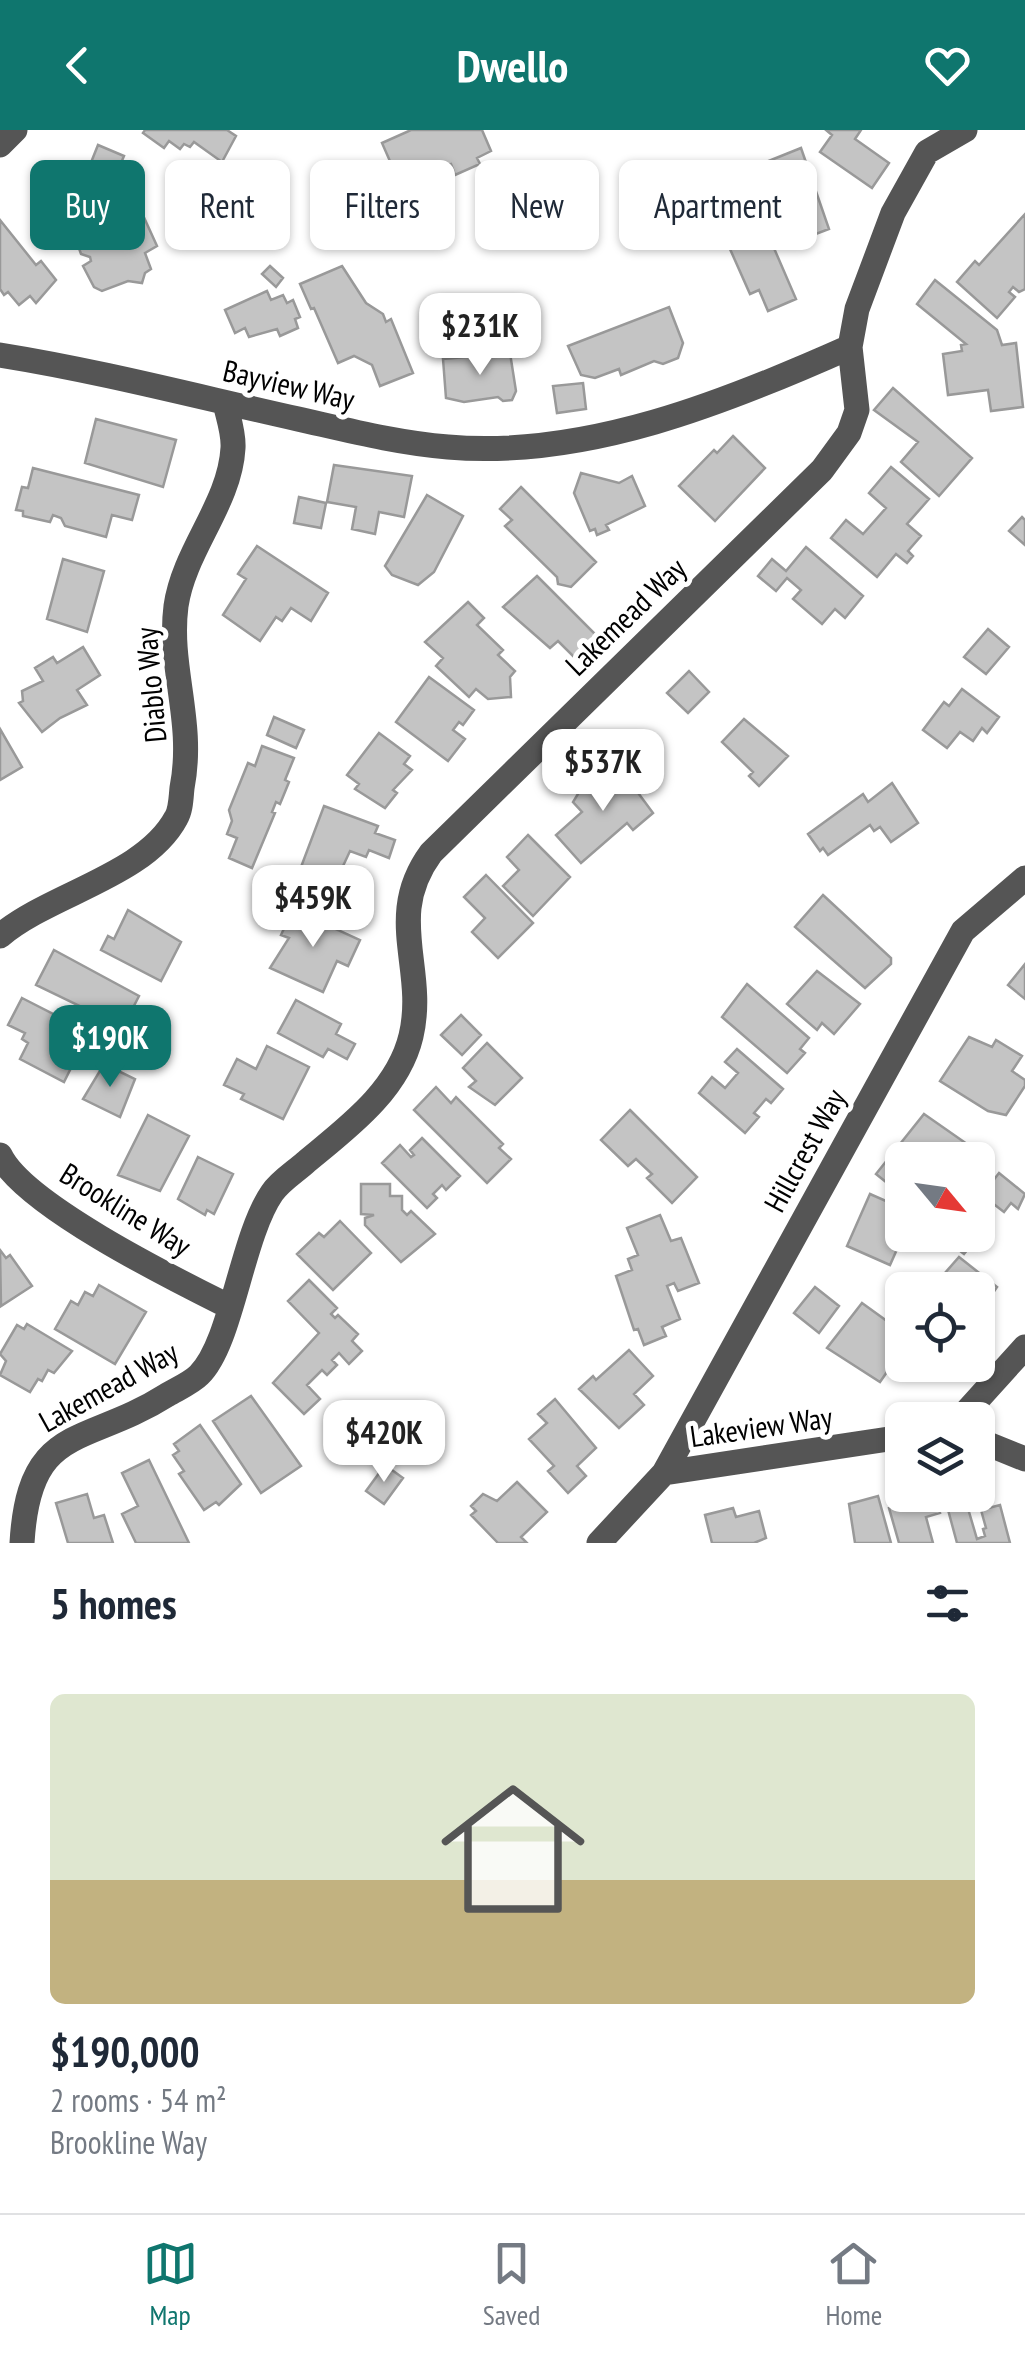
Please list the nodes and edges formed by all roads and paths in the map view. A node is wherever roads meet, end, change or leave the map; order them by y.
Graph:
1 (15, 130) edge
2 (965, 130) edge
3 (0, 145) edge
4 (850, 347) junction
5 (0, 355) edge
6 (225, 402) junction
7 (1025, 878) edge
8 (0, 936) edge
9 (0, 1155) edge
10 (228, 1306) junction
11 (1025, 1347) edge
12 (975, 1402) edge
13 (885, 1440) edge
14 (995, 1447) edge
15 (1025, 1459) edge
16 (664, 1473) junction
17 (22, 1543) edge
18 (599, 1543) edge

1 - 3 street
2 - 4 street, Lakemead Way
4 - 6 street, Bayview Way
4 - 10 street, Lakemead Way
5 - 6 street, Bayview Way
6 - 8 street, Diablo Way
7 - 16 street, Hillcrest Way
9 - 10 street, Brookline Way
10 - 17 street, Lakemead Way
11 - 12 street
13 - 16 street, Lakeview Way
14 - 15 street
16 - 18 street, Lakeview Way

